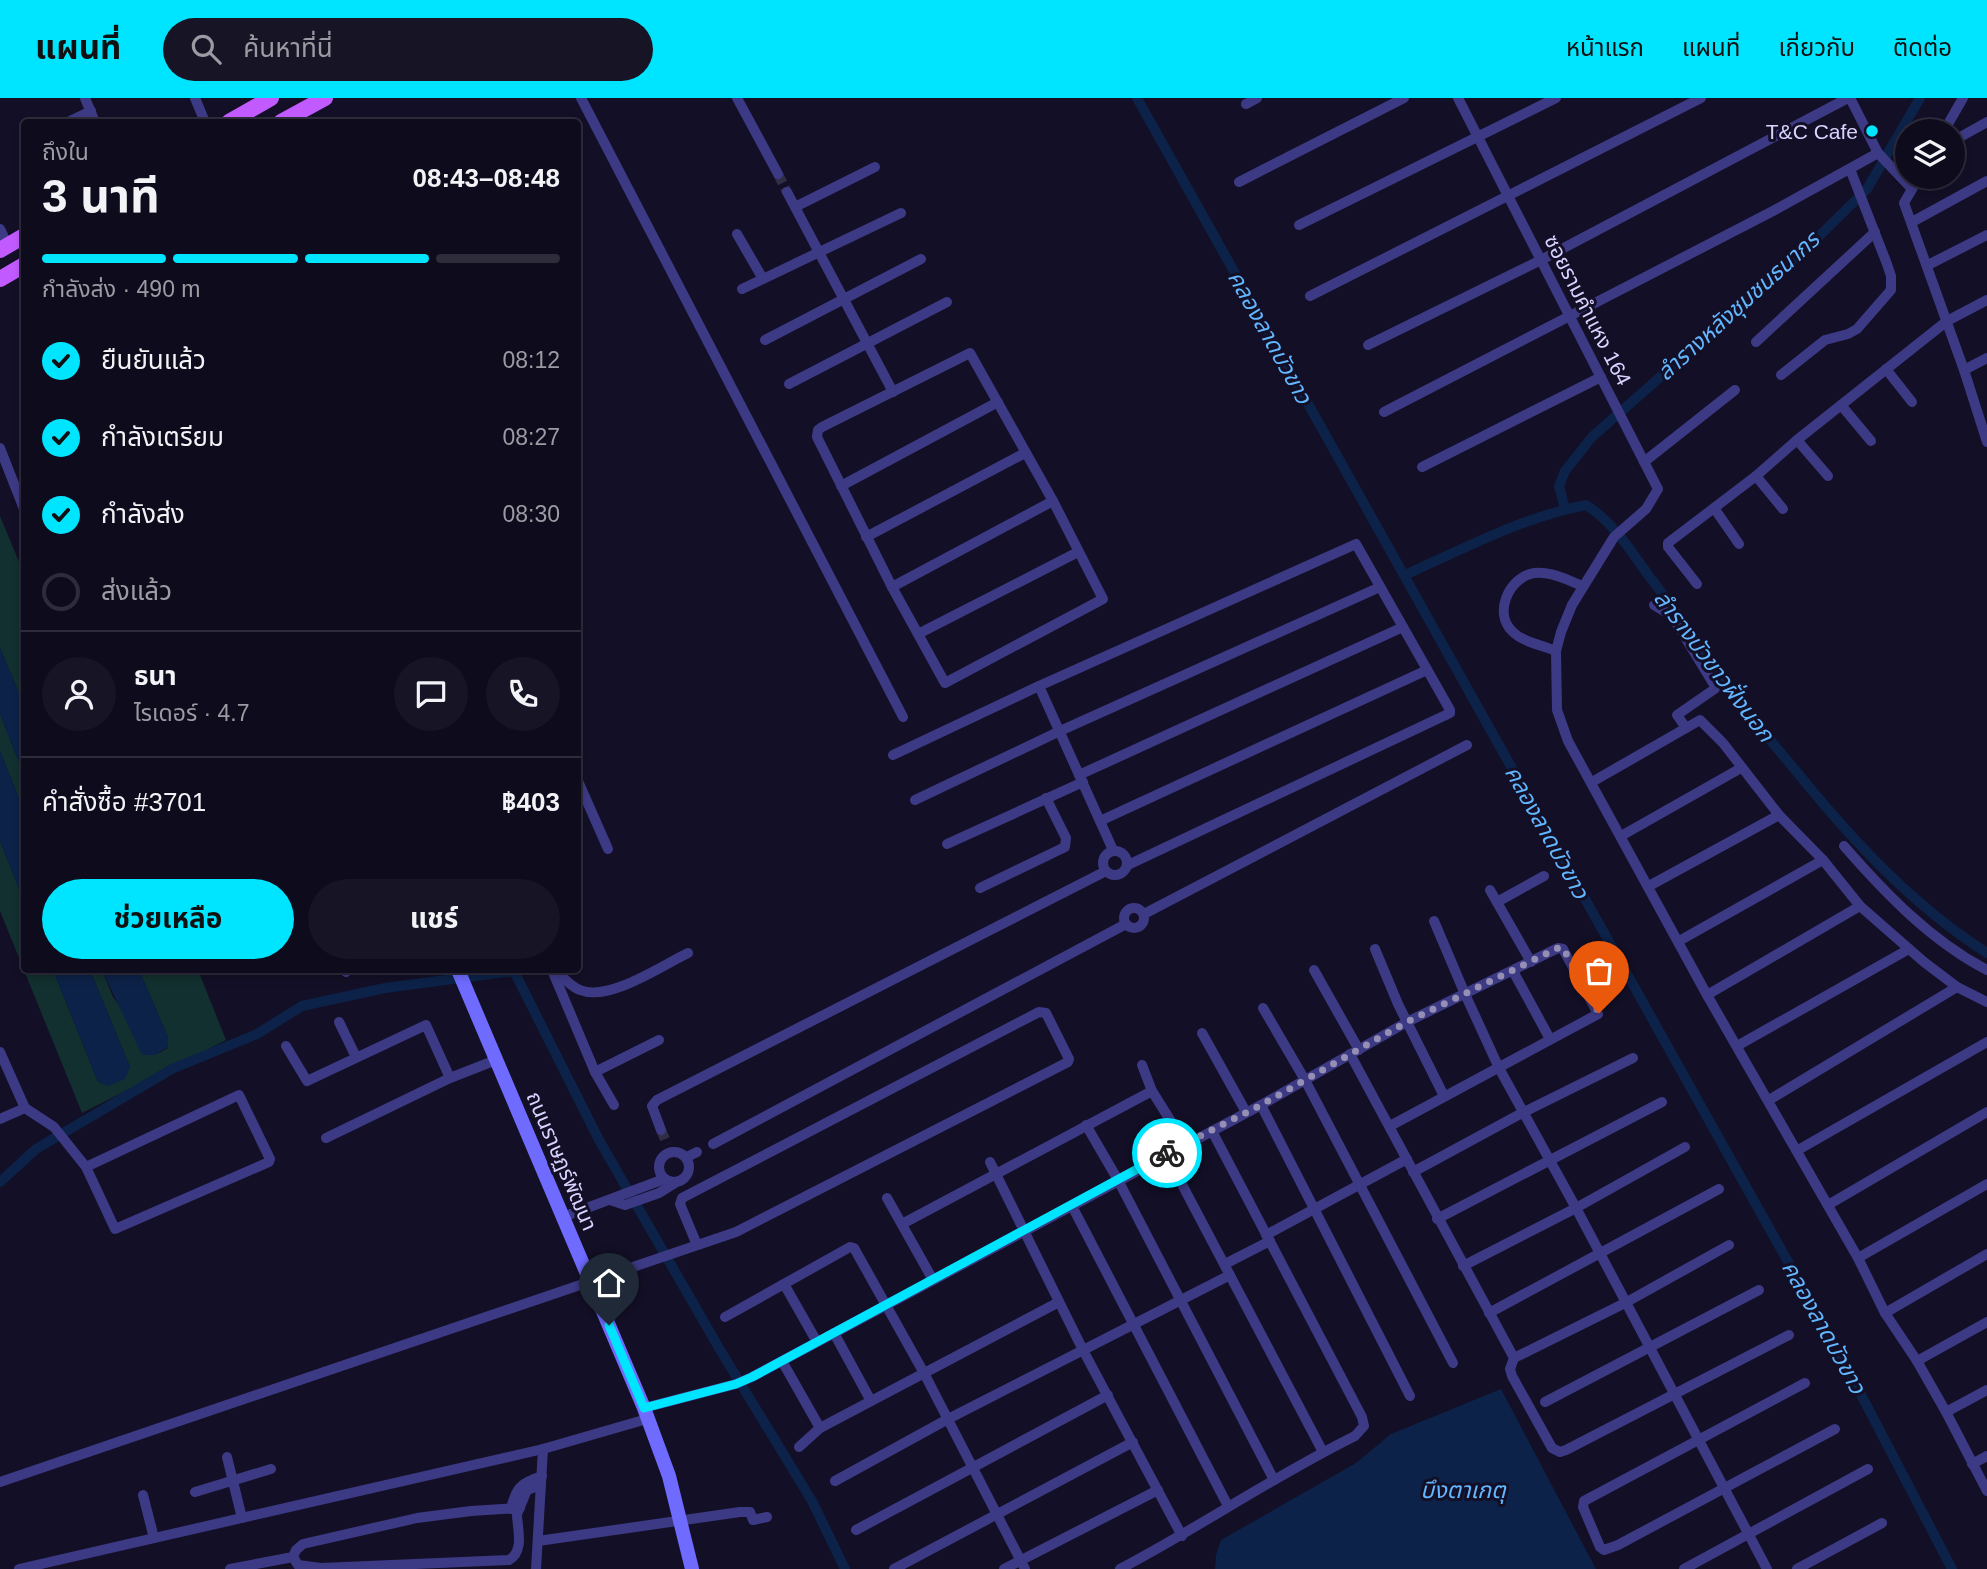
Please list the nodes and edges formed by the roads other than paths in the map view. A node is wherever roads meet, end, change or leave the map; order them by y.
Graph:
1 (85, 98) edge
2 (195, 98) edge
3 (325, 98) edge
4 (581, 98) edge
5 (737, 98) edge
6 (1257, 98) edge
7 (1404, 98) edge
8 (1458, 98) edge
9 (1556, 98) edge
10 (1701, 98) edge
11 (1849, 98) edge
12 (1963, 98) edge
13 (268, 99) edge
14 (1246, 104) dead end
15 (91, 111) junction
16 (74, 119) edge
17 (94, 119) edge
18 (204, 119) edge
19 (234, 119) edge
20 (286, 119) edge
21 (1951, 119) edge
22 (1987, 122) edge
23 (1965, 134) edge
24 (1479, 138) junction
25 (1882, 157) junction
26 (875, 167) dead end
27 (1850, 169) junction
28 (1895, 171) edge
29 (778, 174) tunnel mouth
30 (1987, 181) edge
31 (1239, 182) dead end
32 (1912, 189) edge
33 (787, 191) tunnel mouth
34 (1508, 196) junction
35 (795, 207) junction
36 (901, 213) dead end
37 (1912, 222) junction
38 (1300, 225) dead end
39 (0, 229) edge
40 (1875, 232) junction
41 (737, 234) dead end
42 (1987, 235) edge
43 (21, 238) edge
44 (4, 248) edge
45 (820, 252) junction
46 (921, 260) dead end
47 (1541, 260) junction
48 (1928, 265) junction
49 (21, 267) edge
50 (0, 279) edge
51 (763, 279) junction
52 (742, 289) dead end
53 (1310, 296) dead end
54 (843, 300) junction
55 (1987, 300) edge
56 (947, 302) dead end
57 (1570, 317) junction
58 (1947, 321) junction
59 (765, 340) dead end
60 (1756, 342) dead end
61 (868, 343) junction
62 (1368, 345) dead end
63 (1987, 358) edge
64 (1886, 369) junction
65 (1964, 370) junction
66 (1781, 375) dead end
67 (1601, 377) junction
68 (789, 384) dead end
69 (1735, 390) dead end
70 (893, 392) junction
71 (998, 402) junction
72 (1913, 402) dead end
73 (1841, 405) junction
74 (1384, 412) dead end
75 (1984, 423) edge
76 (1797, 440) junction
77 (1871, 441) dead end
78 (1987, 442) edge
79 (0, 447) edge
80 (1025, 453) junction
81 (1644, 462) junction
82 (1422, 467) dead end
83 (1756, 476) junction
84 (1828, 476) dead end
85 (841, 486) junction
86 (21, 501) edge
87 (1053, 501) junction
88 (1714, 508) junction
89 (1783, 509) dead end
90 (866, 537) junction
91 (1739, 544) dead end
92 (1078, 552) junction
93 (1697, 584) dead end
94 (1583, 586) junction
95 (892, 587) junction
96 (1380, 587) junction
97 (1654, 605) dead end
98 (1403, 627) junction
99 (918, 634) junction
100 (1556, 651) junction
101 (1427, 670) junction
102 (1039, 686) junction
103 (903, 717) dead end
104 (1686, 728) junction
105 (1060, 731) junction
106 (1467, 745) dead end
107 (893, 755) dead end
108 (1741, 768) junction
109 (1081, 778) junction
110 (1592, 782) junction
111 (581, 788) edge
112 (1046, 799) junction
113 (915, 800) dead end
114 (1779, 815) junction
115 (1100, 821) junction
116 (1621, 835) junction
117 (947, 844) dead end
118 (1844, 846) dead end
119 (608, 849) dead end
120 (1113, 850) junction
121 (1823, 860) junction
122 (1128, 865) junction
123 (1106, 871) junction
124 (1544, 876) dead end
125 (1649, 886) junction
126 (980, 888) dead end
127 (1490, 890) dead end
128 (1497, 902) junction
129 (1860, 906) junction
130 (1434, 920) dead end
131 (1679, 941) junction
132 (1375, 948) dead end
133 (1909, 948) junction
134 (688, 953) dead end
135 (1531, 961) junction
136 (1987, 970) edge
137 (1314, 971) dead end
138 (1513, 971) junction
139 (459, 973) edge
140 (554, 973) edge
141 (557, 973) edge
142 (1957, 987) junction
143 (1465, 994) junction
144 (1707, 995) junction
145 (1987, 1002) edge
146 (1263, 1008) dead end
147 (339, 1022) dead end
148 (1407, 1022) junction
149 (1202, 1033) dead end
150 (1550, 1039) junction
151 (659, 1040) dead end
152 (1987, 1042) edge
153 (286, 1046) dead end
154 (1737, 1046) junction
155 (0, 1052) edge
156 (1354, 1052) junction
157 (356, 1057) junction
158 (1633, 1058) dead end
159 (496, 1060) junction
160 (1142, 1065) dead end
161 (1499, 1068) junction
162 (596, 1072) junction
163 (450, 1078) junction
164 (1305, 1080) junction
165 (1152, 1091) junction
166 (1444, 1096) junction
167 (1769, 1100) junction
168 (1662, 1102) dead end
169 (614, 1105) dead end
170 (1261, 1105) junction
171 (24, 1108) junction
172 (1246, 1112) junction
173 (1524, 1112) junction
174 (1987, 1112) edge
175 (0, 1119) edge
176 (1086, 1125) junction
177 (1390, 1126) junction
178 (661, 1130) tunnel mouth
179 (1212, 1131) junction
180 (326, 1138) dead end
181 (712, 1144) dead end
182 (1185, 1144) junction
183 (1685, 1147) dead end
184 (1798, 1150) junction
185 (698, 1152) dead end
186 (1166, 1154) junction
187 (687, 1157) junction
188 (1406, 1159) junction
189 (990, 1162) dead end
190 (1550, 1162) junction
191 (86, 1167) junction
192 (1413, 1172) junction
193 (995, 1173) junction
194 (664, 1179) junction
195 (1118, 1180) junction
196 (674, 1183) junction
197 (1360, 1184) junction
198 (1987, 1184) edge
199 (1719, 1189) dead end
200 (647, 1192) junction
201 (887, 1198) dead end
202 (1828, 1205) junction
203 (1072, 1206) junction
204 (1315, 1208) junction
205 (1576, 1208) junction
206 (563, 1217) junction
207 (1437, 1219) junction
208 (902, 1224) junction
209 (1025, 1230) junction
210 (1268, 1238) junction
211 (697, 1245) junction
212 (1730, 1245) dead end
213 (1600, 1253) junction
214 (1987, 1254) edge
215 (1858, 1258) junction
216 (1225, 1264) junction
217 (1463, 1266) junction
218 (1230, 1275) junction
219 (589, 1280) junction
220 (933, 1280) junction
221 (784, 1284) junction
222 (1759, 1290) dead end
223 (1182, 1300) junction
224 (1059, 1302) junction
225 (1625, 1303) junction
226 (887, 1306) junction
227 (1489, 1313) junction
228 (1885, 1313) junction
229 (725, 1317) dead end
230 (1987, 1322) edge
231 (1134, 1324) junction
232 (834, 1333) junction
233 (1789, 1335) dead end
234 (817, 1342) junction
235 (1650, 1346) junction
236 (1083, 1350) junction
237 (1514, 1358) junction
238 (782, 1361) junction
239 (1917, 1361) junction
240 (1453, 1363) dead end
241 (924, 1373) junction
242 (1805, 1383) dead end
243 (1987, 1390) edge
244 (1674, 1393) junction
245 (1108, 1395) junction
246 (1410, 1396) dead end
247 (871, 1401) junction
248 (1545, 1402) dead end
249 (1946, 1412) junction
250 (646, 1413) junction
251 (948, 1419) junction
252 (820, 1428) junction
253 (1835, 1429) dead end
254 (1699, 1440) junction
255 (1133, 1442) junction
256 (799, 1447) dead end
257 (543, 1449) junction
258 (1322, 1452) junction
259 (1987, 1456) edge
260 (227, 1457) dead end
261 (1972, 1464) junction
262 (973, 1466) junction
263 (271, 1469) dead end
264 (1868, 1469) dead end
265 (541, 1480) junction
266 (1274, 1480) junction
267 (233, 1481) junction
268 (835, 1481) dead end
269 (0, 1482) edge
270 (1723, 1488) junction
271 (1158, 1490) junction
272 (1987, 1491) edge
273 (195, 1492) dead end
274 (143, 1495) dead end
275 (1228, 1506) junction
276 (516, 1511) junction
277 (996, 1513) junction
278 (767, 1517) dead end
279 (242, 1518) junction
280 (681, 1520) junction
281 (1882, 1523) dead end
282 (856, 1530) dead end
283 (1748, 1534) junction
284 (1182, 1536) junction
285 (153, 1538) junction
286 (538, 1541) junction
287 (293, 1557) junction
288 (1022, 1565) edge
289 (19, 1569) edge
290 (230, 1569) edge
291 (536, 1569) edge
292 (692, 1569) edge
293 (894, 1569) edge
294 (1004, 1569) edge
295 (1120, 1569) edge
296 (1684, 1569) edge
297 (1767, 1569) edge
298 (1797, 1569) edge

1 - 15 street
2 - 18 street
3 - 20 main road
4 - 103 street
5 - 29 street
6 - 14 street
7 - 31 street
8 - 24 street, ซอยรามคำแหง 164
9 - 24 street
10 - 34 street
11 - 25 street
11 - 47 street
12 - 21 street
13 - 19 main road
15 - 16 street
15 - 17 street
22 - 23 street
24 - 34 street, ซอยรามคำแหง 164
24 - 38 street
25 - 27 street
25 - 28 street
26 - 35 street
27 - 40 street
27 - 57 street
30 - 37 street
32 - 37 street
33 - 35 street
34 - 47 street, ซอยรามคำแหง 164
34 - 53 street
35 - 45 street
36 - 45 street
37 - 48 street
39 - 44 street
40 - 60 street
40 - 66 street
41 - 51 street
42 - 48 street
43 - 44 main road
45 - 51 street
45 - 54 street
46 - 54 street
47 - 57 street, ซอยรามคำแหง 164
47 - 62 street
48 - 58 street
49 - 50 main road
51 - 52 street
54 - 59 street
54 - 61 street
55 - 58 street
56 - 61 street
57 - 67 street, ซอยรามคำแหง 164
57 - 74 street
58 - 64 street
58 - 65 street
61 - 68 street
61 - 70 street
63 - 65 street
64 - 72 street
64 - 73 street
65 - 75 street
67 - 81 street, ซอยรามคำแหง 164
67 - 82 street
69 - 81 street
70 - 71 street
70 - 85 street
71 - 80 street
71 - 85 street
73 - 76 street
73 - 77 street
75 - 78 street
76 - 83 street
76 - 84 street
79 - 86 street
80 - 87 street
80 - 90 street
81 - 94 street, ซอยรามคำแหง 164
83 - 88 street
83 - 89 street
85 - 90 street
87 - 92 street
87 - 95 street
88 - 91 street
88 - 93 street
90 - 95 street
92 - 99 street
92 - 99 street
94 - 100 street
94 - 100 street
95 - 99 street
96 - 98 street
96 - 102 street
96 - 105 street
97 - 104 street
98 - 101 street
98 - 109 street
100 - 110 street
101 - 115 street
101 - 122 street
102 - 105 street
102 - 107 street
104 - 108 street
104 - 110 street
105 - 109 street
105 - 113 street
106 - 181 street
108 - 114 street
108 - 116 street
109 - 112 street
109 - 115 street
110 - 116 street
111 - 119 street
112 - 117 street
112 - 126 street
114 - 121 street
114 - 125 street
115 - 120 street
116 - 125 street
118 - 136 street
120 - 122 street
120 - 123 street
121 - 129 street
121 - 131 street
122 - 123 street
123 - 178 street
124 - 128 street
125 - 131 street
127 - 128 street
128 - 135 street
129 - 133 street
129 - 144 street
130 - 143 street
131 - 144 street
132 - 148 street
133 - 142 street
133 - 154 street
134 - 141 street
135 - 138 street
135 - 150 street
137 - 156 street
138 - 143 street
138 - 150 street
139 - 159 street, ถนนราษฏร์พัฒนา
140 - 162 street
142 - 145 street
142 - 167 street
143 - 148 street
143 - 161 street
144 - 154 street
146 - 164 street
147 - 157 street
148 - 156 street
148 - 166 street
149 - 172 street
150 - 161 street
151 - 162 street
152 - 184 street
153 - 157 street
154 - 167 street
155 - 171 street
156 - 164 street
156 - 177 street
157 - 163 street
158 - 173 street
159 - 163 street
159 - 206 street, ถนนราษฏร์พัฒนา
160 - 165 street
161 - 166 street
161 - 173 street
162 - 169 street
163 - 180 street
164 - 170 street
164 - 197 street
165 - 176 street
165 - 182 street
166 - 177 street
167 - 184 street
168 - 190 street
170 - 172 street
170 - 204 street
171 - 175 street
171 - 191 street
172 - 179 street
173 - 190 street
173 - 192 street
174 - 202 street
176 - 193 street
176 - 195 street
177 - 188 street
179 - 182 street
179 - 210 street
182 - 186 street
183 - 205 street
184 - 202 street
185 - 187 street
186 - 195 street
186 - 216 street
187 - 194 street
187 - 196 street
188 - 192 street
188 - 197 street
189 - 193 street
190 - 205 street
190 - 207 street
191 - 191 street
192 - 207 street
193 - 208 street
193 - 209 street
194 - 196 street
194 - 200 street
195 - 203 street
195 - 223 street
196 - 200 street
197 - 204 street
197 - 240 street
198 - 215 street
199 - 213 street
200 - 206 street
201 - 208 street
202 - 215 street
203 - 209 street
203 - 231 street
204 - 210 street
204 - 246 street
205 - 213 street
205 - 217 street
206 - 219 street, ถนนราษฏร์พัฒนา
207 - 217 street
208 - 220 street
209 - 220 street
209 - 224 street
210 - 216 street
210 - 258 street
211 - 211 street
211 - 219 street
212 - 225 street
213 - 225 street
213 - 227 street
214 - 228 street
215 - 228 street
216 - 218 street
217 - 227 street
218 - 223 street
218 - 258 street
219 - 250 street, ถนนราษฏร์พัฒนา
219 - 269 street
220 - 226 street
221 - 226 street
221 - 229 street
221 - 234 street
222 - 235 street
223 - 231 street
223 - 266 street
224 - 236 street
224 - 241 street
225 - 235 street
225 - 237 street
226 - 232 street
226 - 241 street
227 - 237 street
228 - 239 street
230 - 239 street
231 - 236 street
231 - 275 street
232 - 234 street
232 - 247 street
233 - 244 street
234 - 238 street
235 - 244 street
235 - 248 street
236 - 245 street
236 - 251 street
237 - 244 street
238 - 250 street
238 - 252 street
239 - 249 street
241 - 247 street
241 - 251 street
242 - 254 street
243 - 249 street
244 - 254 street
245 - 255 street
245 - 262 street
247 - 252 street
249 - 261 street
250 - 257 street
250 - 280 street, ถนนราษฏร์พัฒนา
251 - 262 street
251 - 268 street
252 - 256 street
253 - 270 street
254 - 270 street
254 - 270 street
255 - 271 street
255 - 277 street
257 - 265 street
257 - 279 street
258 - 266 street
259 - 261 street
260 - 267 street
261 - 272 street
262 - 277 street
262 - 282 street
263 - 267 street
264 - 283 street
265 - 276 street
265 - 286 street
266 - 275 street
267 - 273 street
267 - 279 street
270 - 283 street
271 - 284 street
271 - 288 street
274 - 285 street
275 - 284 street
276 - 287 street
276 - 287 street
277 - 288 street
277 - 293 street
278 - 280 street
279 - 285 street
280 - 286 street
280 - 292 street, ถนนราษฏร์พัฒนา
281 - 298 street
283 - 296 street
283 - 297 street
284 - 295 street
285 - 289 street
286 - 291 street
287 - 290 street
288 - 294 street

